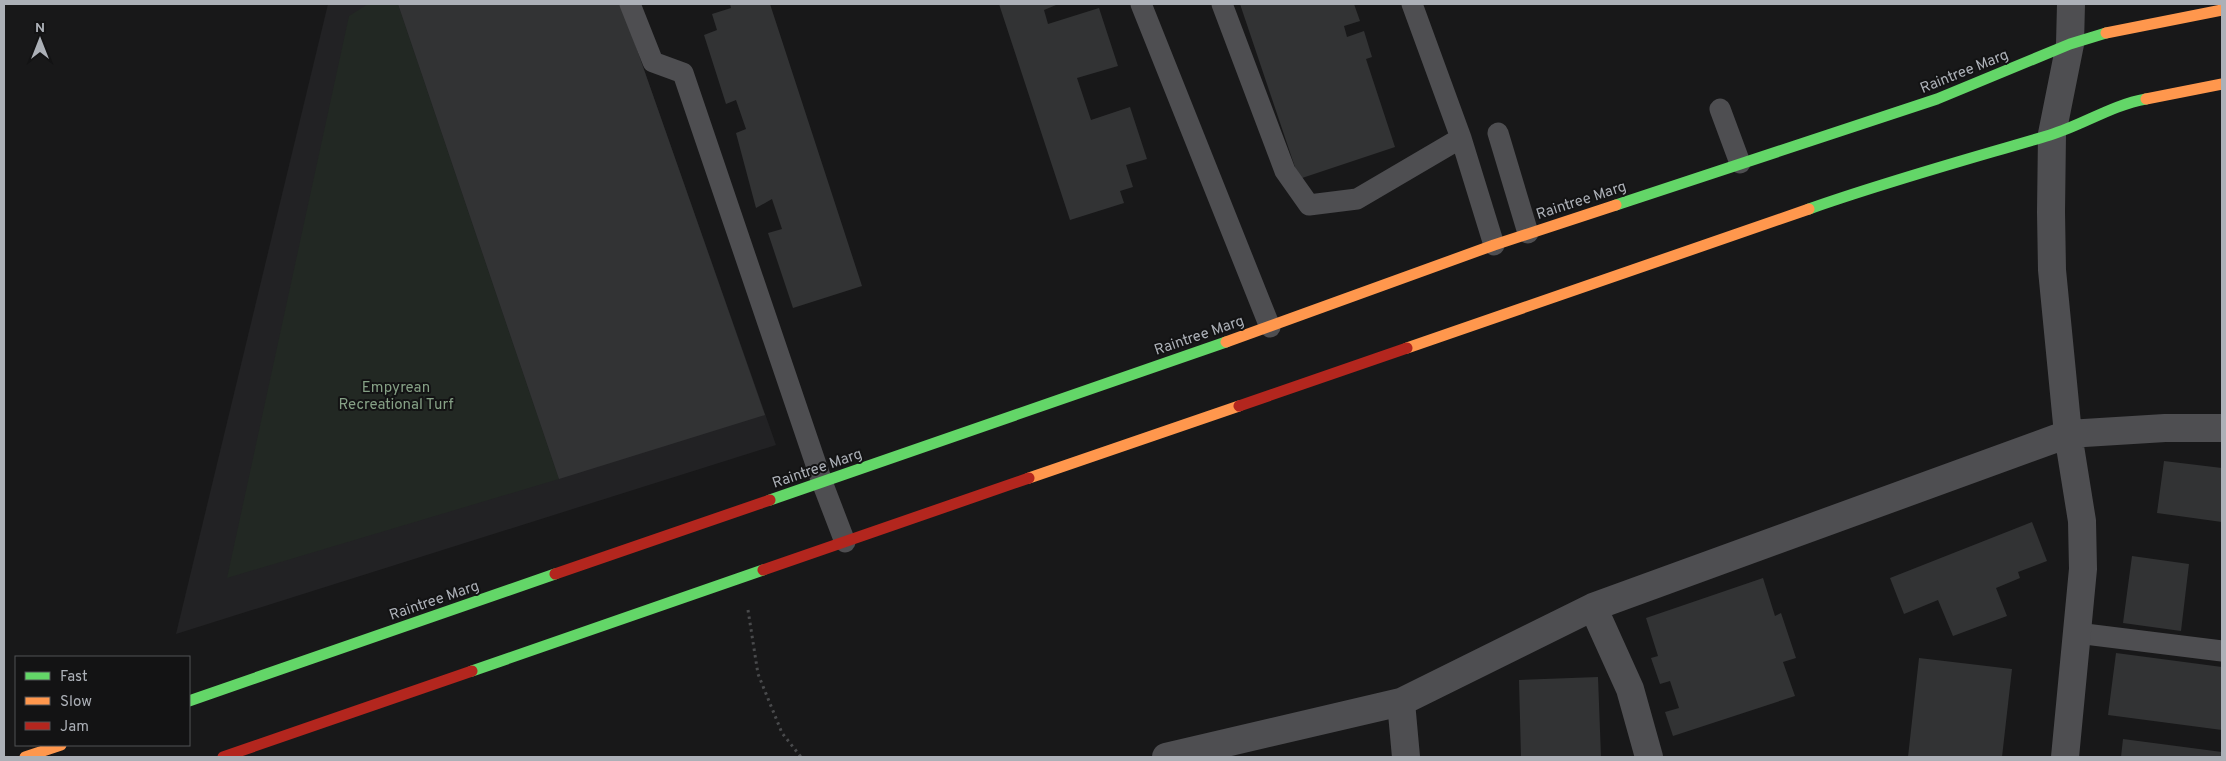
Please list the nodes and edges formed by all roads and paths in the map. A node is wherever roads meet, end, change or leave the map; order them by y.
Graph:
1 (630, 4) edge
2 (1141, 4) edge
3 (1222, 4) edge
4 (1412, 4) edge
5 (2071, 4) edge
6 (2222, 10) edge
7 (2070, 44) junction
8 (2222, 84) edge
9 (1720, 109) dead end
10 (1498, 133) dead end
11 (2052, 134) junction
12 (1461, 138) junction
13 (1740, 163) junction
14 (1528, 233) junction
15 (1494, 245) junction
16 (1270, 327) junction
17 (2222, 428) edge
18 (2068, 434) junction
19 (822, 482) junction
20 (845, 542) junction
21 (743, 577) junction
22 (1593, 607) junction
23 (2077, 633) junction
24 (2222, 651) edge
25 (190, 701) edge
26 (1401, 702) junction
27 (58, 746) edge
28 (25, 757) edge
29 (223, 757) edge
30 (801, 757) edge
31 (1166, 757) edge
32 (1406, 757) edge
33 (1648, 757) edge
34 (2065, 757) edge

1 - 19 lane
2 - 16 lane
3 - 12 lane
4 - 12 lane
5 - 7 street
6 - 7 main road, Raintree Marg
7 - 11 street
7 - 13 main road, Raintree Marg
8 - 11 main road
9 - 13 lane
10 - 14 lane
11 - 18 street
11 - 20 main road
12 - 15 lane
13 - 14 main road, Raintree Marg
14 - 15 main road, Raintree Marg
15 - 16 main road, Raintree Marg
16 - 19 main road, Raintree Marg
17 - 18 street
18 - 22 street
18 - 23 street
19 - 20 lane
19 - 25 main road, Raintree Marg
20 - 21 main road
21 - 29 main road
21 - 30 path
22 - 26 street
22 - 33 street
23 - 24 lane
23 - 34 street
26 - 31 street
26 - 32 street
27 - 28 main road

